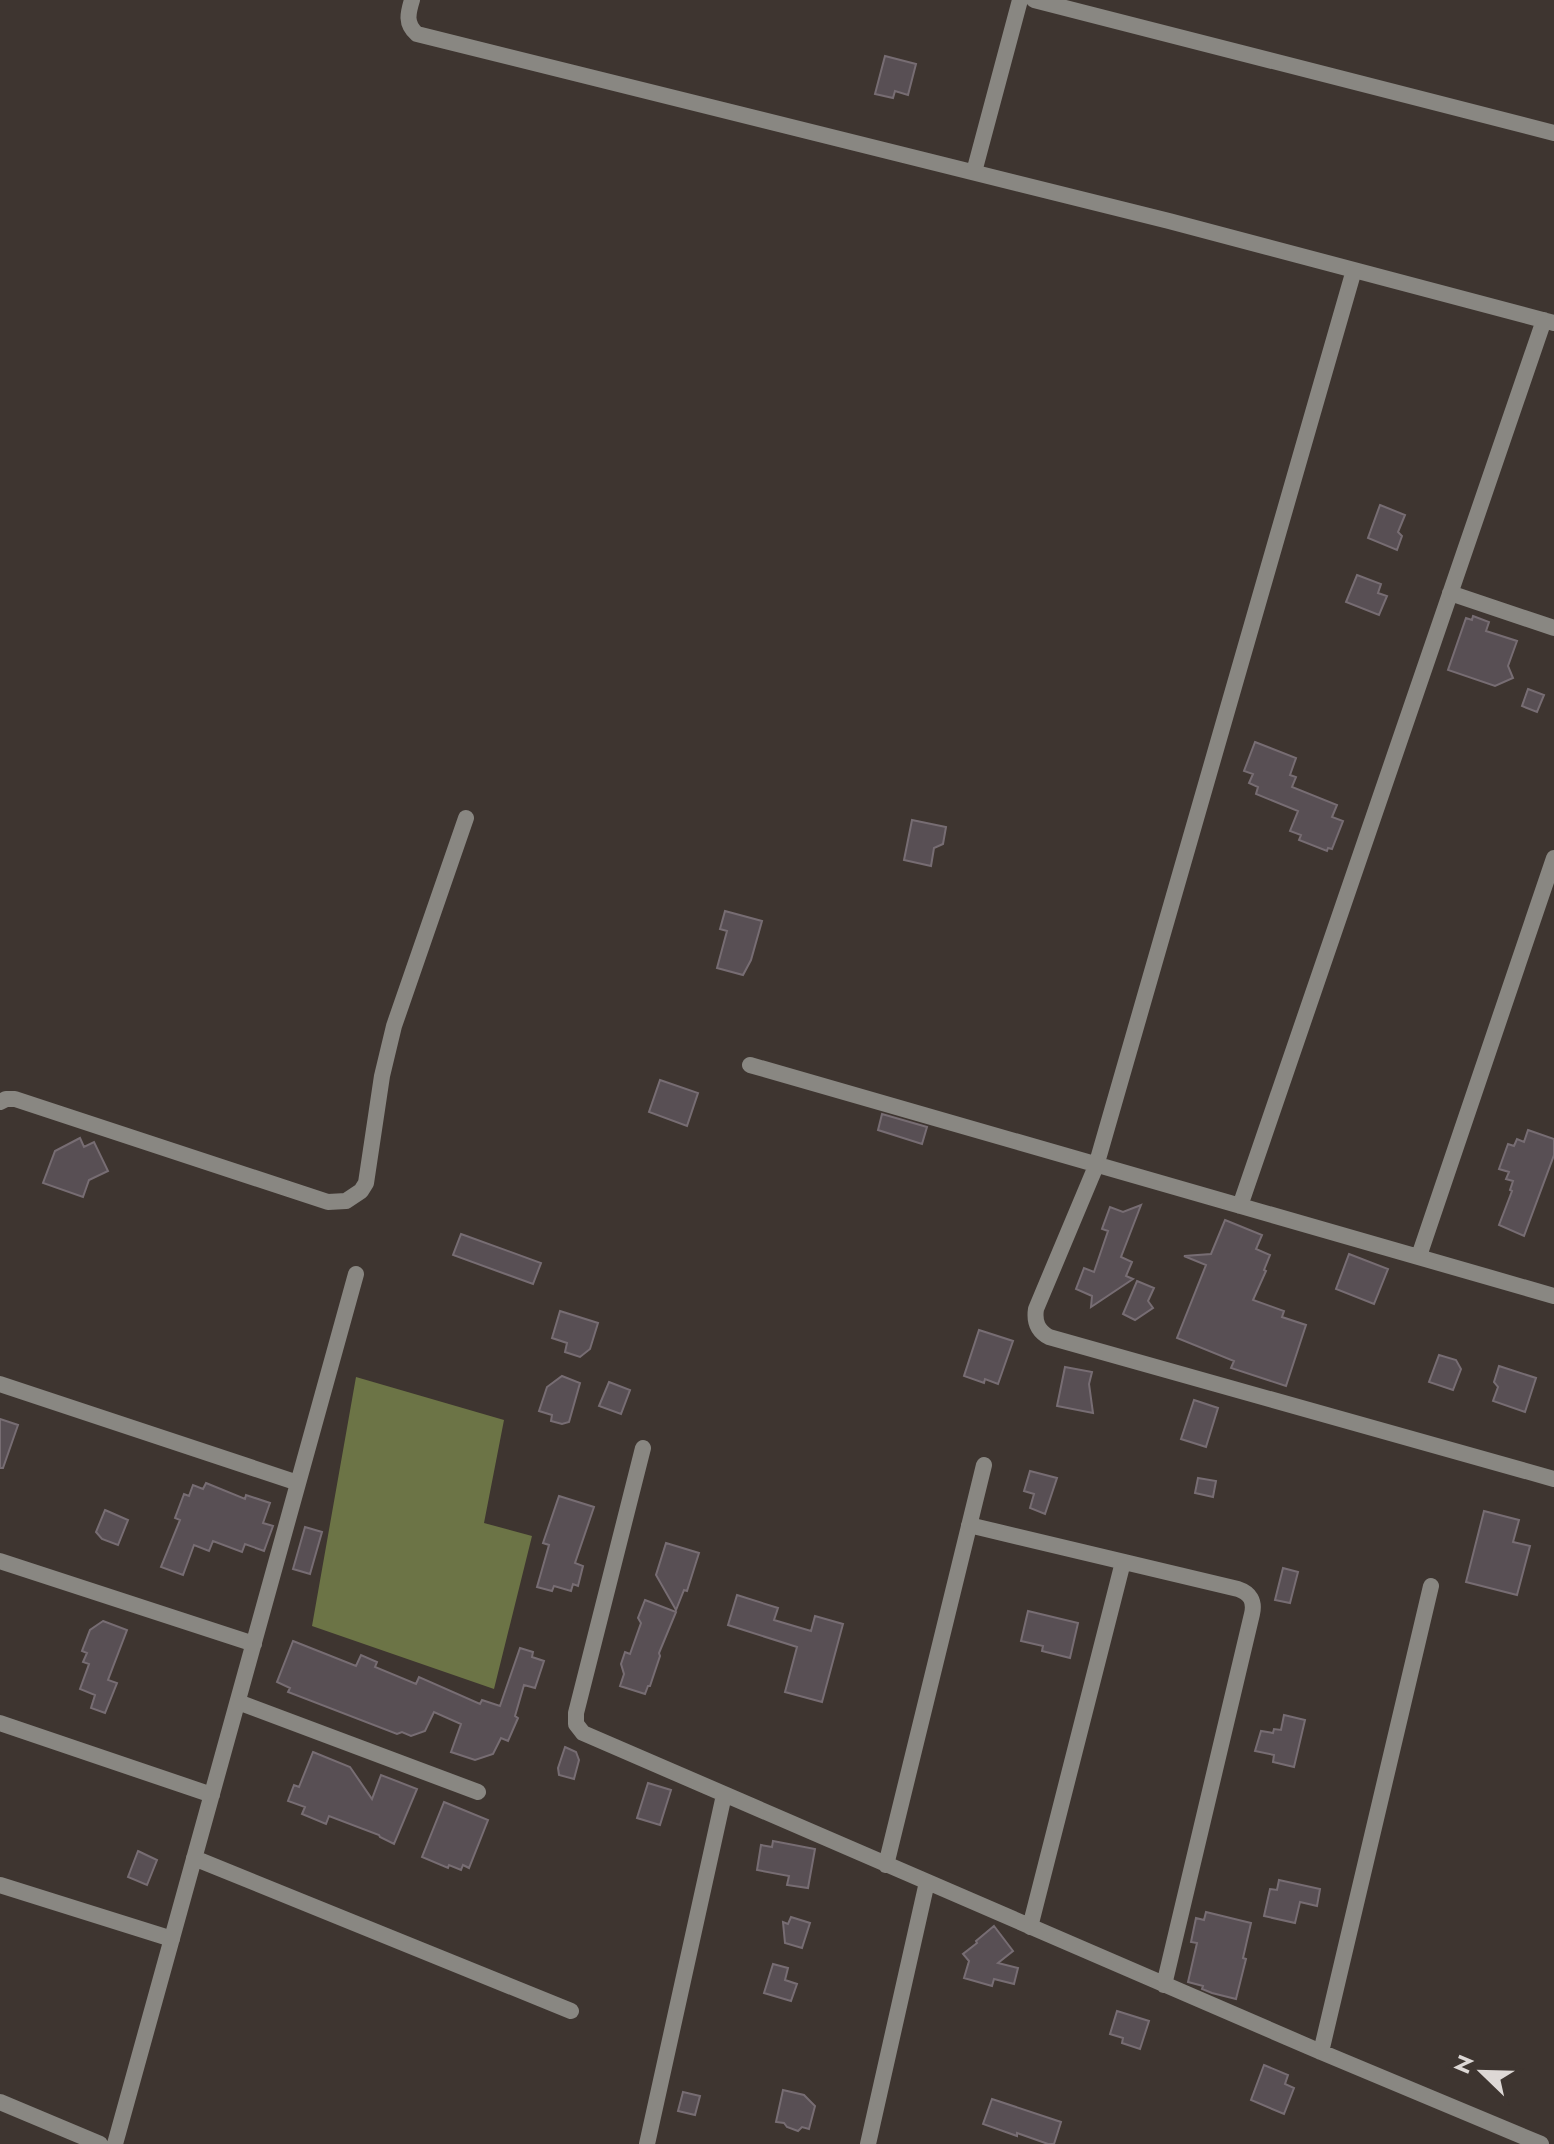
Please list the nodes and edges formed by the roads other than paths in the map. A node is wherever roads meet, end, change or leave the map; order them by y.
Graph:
1 (412, 0) edge
2 (1020, 0) edge
3 (1034, 0) edge
4 (1554, 133) edge
5 (974, 172) junction
6 (1354, 270) junction
7 (1549, 322) edge
8 (1450, 593) junction
9 (1554, 628) edge
10 (466, 818) dead end
11 (1554, 858) edge
12 (750, 1065) dead end
13 (0, 1102) edge
14 (1096, 1166) junction
15 (1240, 1206) junction
16 (1419, 1256) junction
17 (356, 1274) dead end
18 (1554, 1296) edge
19 (0, 1384) edge
20 (643, 1448) dead end
21 (984, 1465) dead end
22 (1554, 1479) edge
23 (298, 1483) junction
24 (969, 1525) junction
25 (0, 1561) edge
26 (1123, 1562) junction
27 (1431, 1586) dead end
28 (254, 1644) junction
29 (238, 1702) junction
30 (0, 1723) edge
31 (478, 1792) dead end
32 (212, 1795) junction
33 (724, 1795) junction
34 (194, 1858) junction
35 (886, 1865) junction
36 (927, 1882) junction
37 (0, 1885) edge
38 (1030, 1927) junction
39 (172, 1939) junction
40 (1164, 1985) junction
41 (571, 2011) dead end
42 (1321, 2052) junction
43 (0, 2102) edge
44 (100, 2144) edge
45 (115, 2144) edge
46 (647, 2144) edge
47 (868, 2144) edge
48 (1541, 2144) edge

1 - 5 street
2 - 5 street
3 - 4 street
5 - 6 street
6 - 7 street
6 - 14 street
7 - 8 street
8 - 9 street
8 - 15 street
10 - 13 street
11 - 16 street
12 - 14 street
14 - 15 street
14 - 22 street
15 - 16 street
16 - 18 street
17 - 23 street
19 - 23 street
20 - 33 street
21 - 24 street
23 - 28 street
24 - 26 street
24 - 35 street
25 - 28 street
26 - 38 street
26 - 40 street
27 - 42 street
28 - 29 street
29 - 31 street
29 - 32 street
30 - 32 street
32 - 34 street
33 - 35 street
33 - 46 street
34 - 39 street
34 - 41 street
35 - 36 street
36 - 38 street
36 - 47 street
37 - 39 street
38 - 40 street
39 - 45 street
40 - 42 street
42 - 48 street
43 - 44 street

